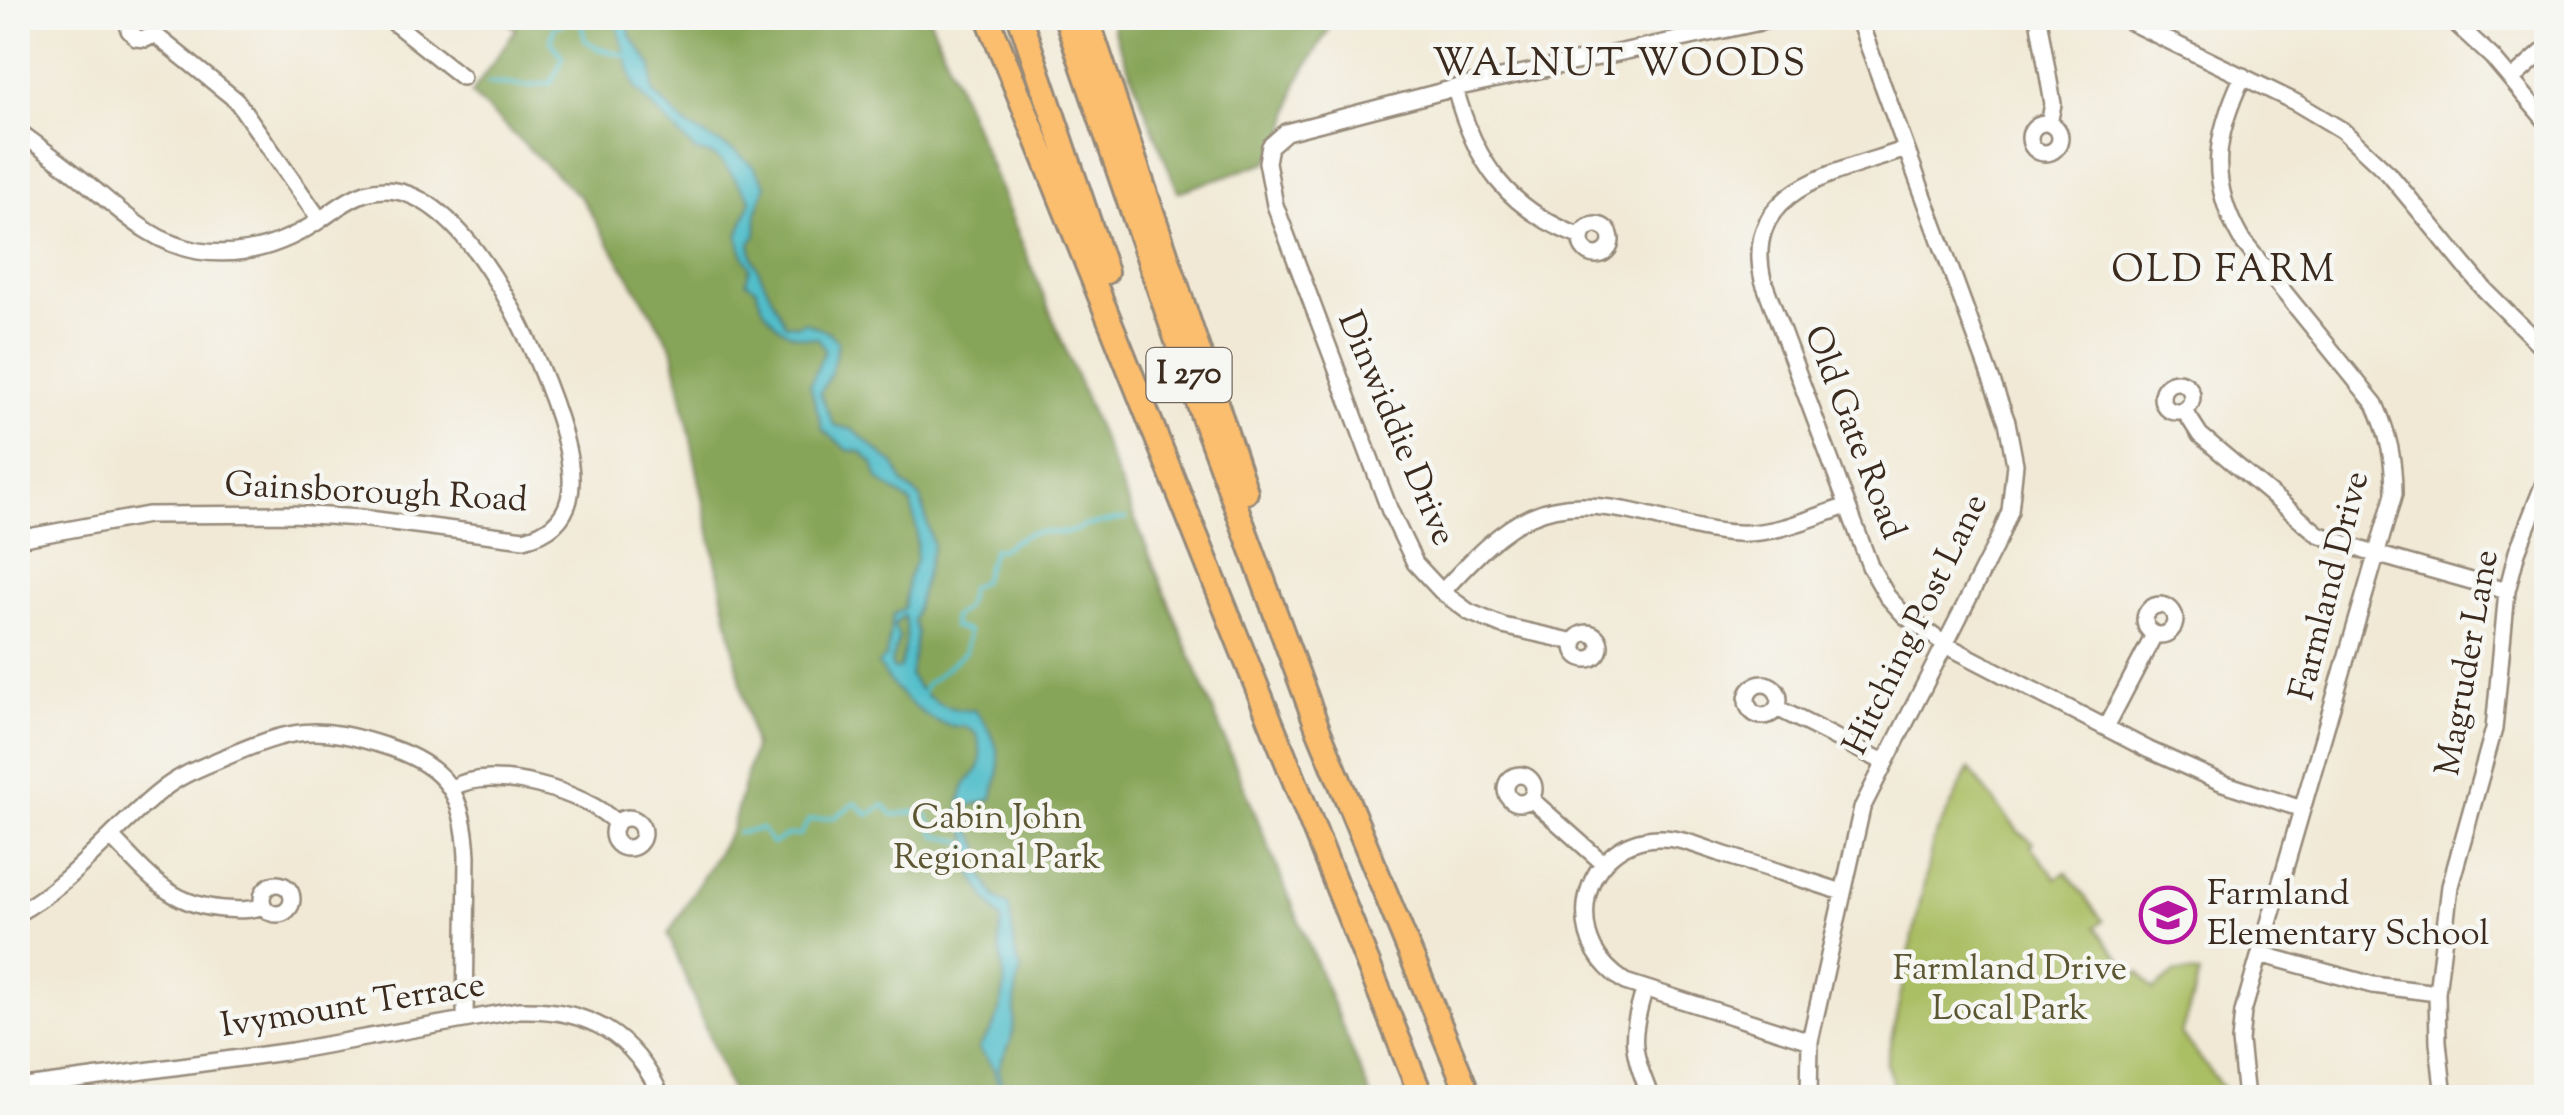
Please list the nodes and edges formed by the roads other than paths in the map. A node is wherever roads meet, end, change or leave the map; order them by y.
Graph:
1 (131, 18) edge
2 (388, 18) edge
3 (988, 18) edge
4 (1020, 18) edge
5 (1066, 18) edge
6 (1087, 18) edge
7 (1780, 18) edge
8 (1858, 18) edge
9 (2038, 18) edge
10 (2122, 18) edge
11 (2450, 18) edge
12 (1689, 19) edge
13 (155, 26) edge
14 (1693, 36) junction
15 (2546, 49) edge
16 (2243, 76) junction
17 (462, 77) dead end
18 (2512, 79) junction
19 (1454, 88) junction
20 (2546, 121) edge
21 (2049, 124) dead end
22 (18, 131) edge
23 (1906, 148) junction
24 (320, 220) junction
25 (1581, 237) dead end
26 (2546, 351) edge
27 (2184, 410) dead end
28 (2546, 478) edge
29 (1181, 493) junction
30 (1847, 506) junction
31 (18, 539) edge
32 (2376, 554) junction
33 (2507, 591) junction
34 (1442, 592) junction
35 (2154, 635) dead end
36 (1574, 642) dead end
37 (1946, 645) junction
38 (1777, 708) dead end
39 (2106, 728) junction
40 (1318, 730) junction
41 (1884, 762) junction
42 (452, 788) junction
43 (1530, 799) dead end
44 (2302, 809) junction
45 (616, 823) dead end
46 (111, 837) junction
47 (1602, 862) junction
48 (1842, 892) junction
49 (264, 906) dead end
50 (18, 913) edge
51 (2260, 954) junction
52 (1644, 990) junction
53 (2437, 994) junction
54 (465, 1019) junction
55 (1810, 1041) junction
56 (18, 1088) edge
57 (662, 1098) edge
58 (1422, 1098) edge
59 (1470, 1098) edge
60 (1651, 1098) edge
61 (1810, 1098) edge
62 (2246, 1098) edge
63 (2444, 1098) edge

1 - 13 street
2 - 17 street
3 - 29 highway, I 270
4 - 29 highway, I 270
5 - 40 highway, I 270
6 - 40 highway, I 270
7 - 14 street
8 - 23 street, Hitching Post Lane
9 - 21 street
10 - 16 street
11 - 18 street
12 - 14 street
13 - 24 street
14 - 19 street
15 - 18 street
16 - 26 street
16 - 32 street, Farmland Drive
18 - 20 street
19 - 25 street
19 - 34 street, Dinwiddie Drive
22 - 24 street, Gainsborough Road
23 - 30 street, Old Gate Road
23 - 37 street, Hitching Post Lane
24 - 31 street, Gainsborough Road
27 - 32 street
28 - 33 street, Magruder Lane
29 - 58 highway, I 270
30 - 34 street
30 - 37 street, Old Gate Road
32 - 33 street
32 - 44 street, Farmland Drive
33 - 53 street, Magruder Lane
34 - 36 street, Dinwiddie Drive
35 - 39 street
37 - 39 street, Old Gate Road
37 - 41 street, Hitching Post Lane
38 - 41 street
39 - 44 street, Old Gate Road
40 - 59 highway, I 270
41 - 48 street, Hitching Post Lane
42 - 45 street
42 - 46 street
42 - 54 street
43 - 47 street
44 - 51 street, Farmland Drive
46 - 49 street
46 - 50 street
47 - 48 street
47 - 52 street
48 - 55 street, Hitching Post Lane
51 - 53 street
51 - 62 street, Farmland Drive
52 - 55 street
52 - 60 street
53 - 63 street, Magruder Lane
54 - 56 street, Ivymount Terrace
54 - 57 street, Ivymount Terrace
55 - 61 street, Hitching Post Lane

